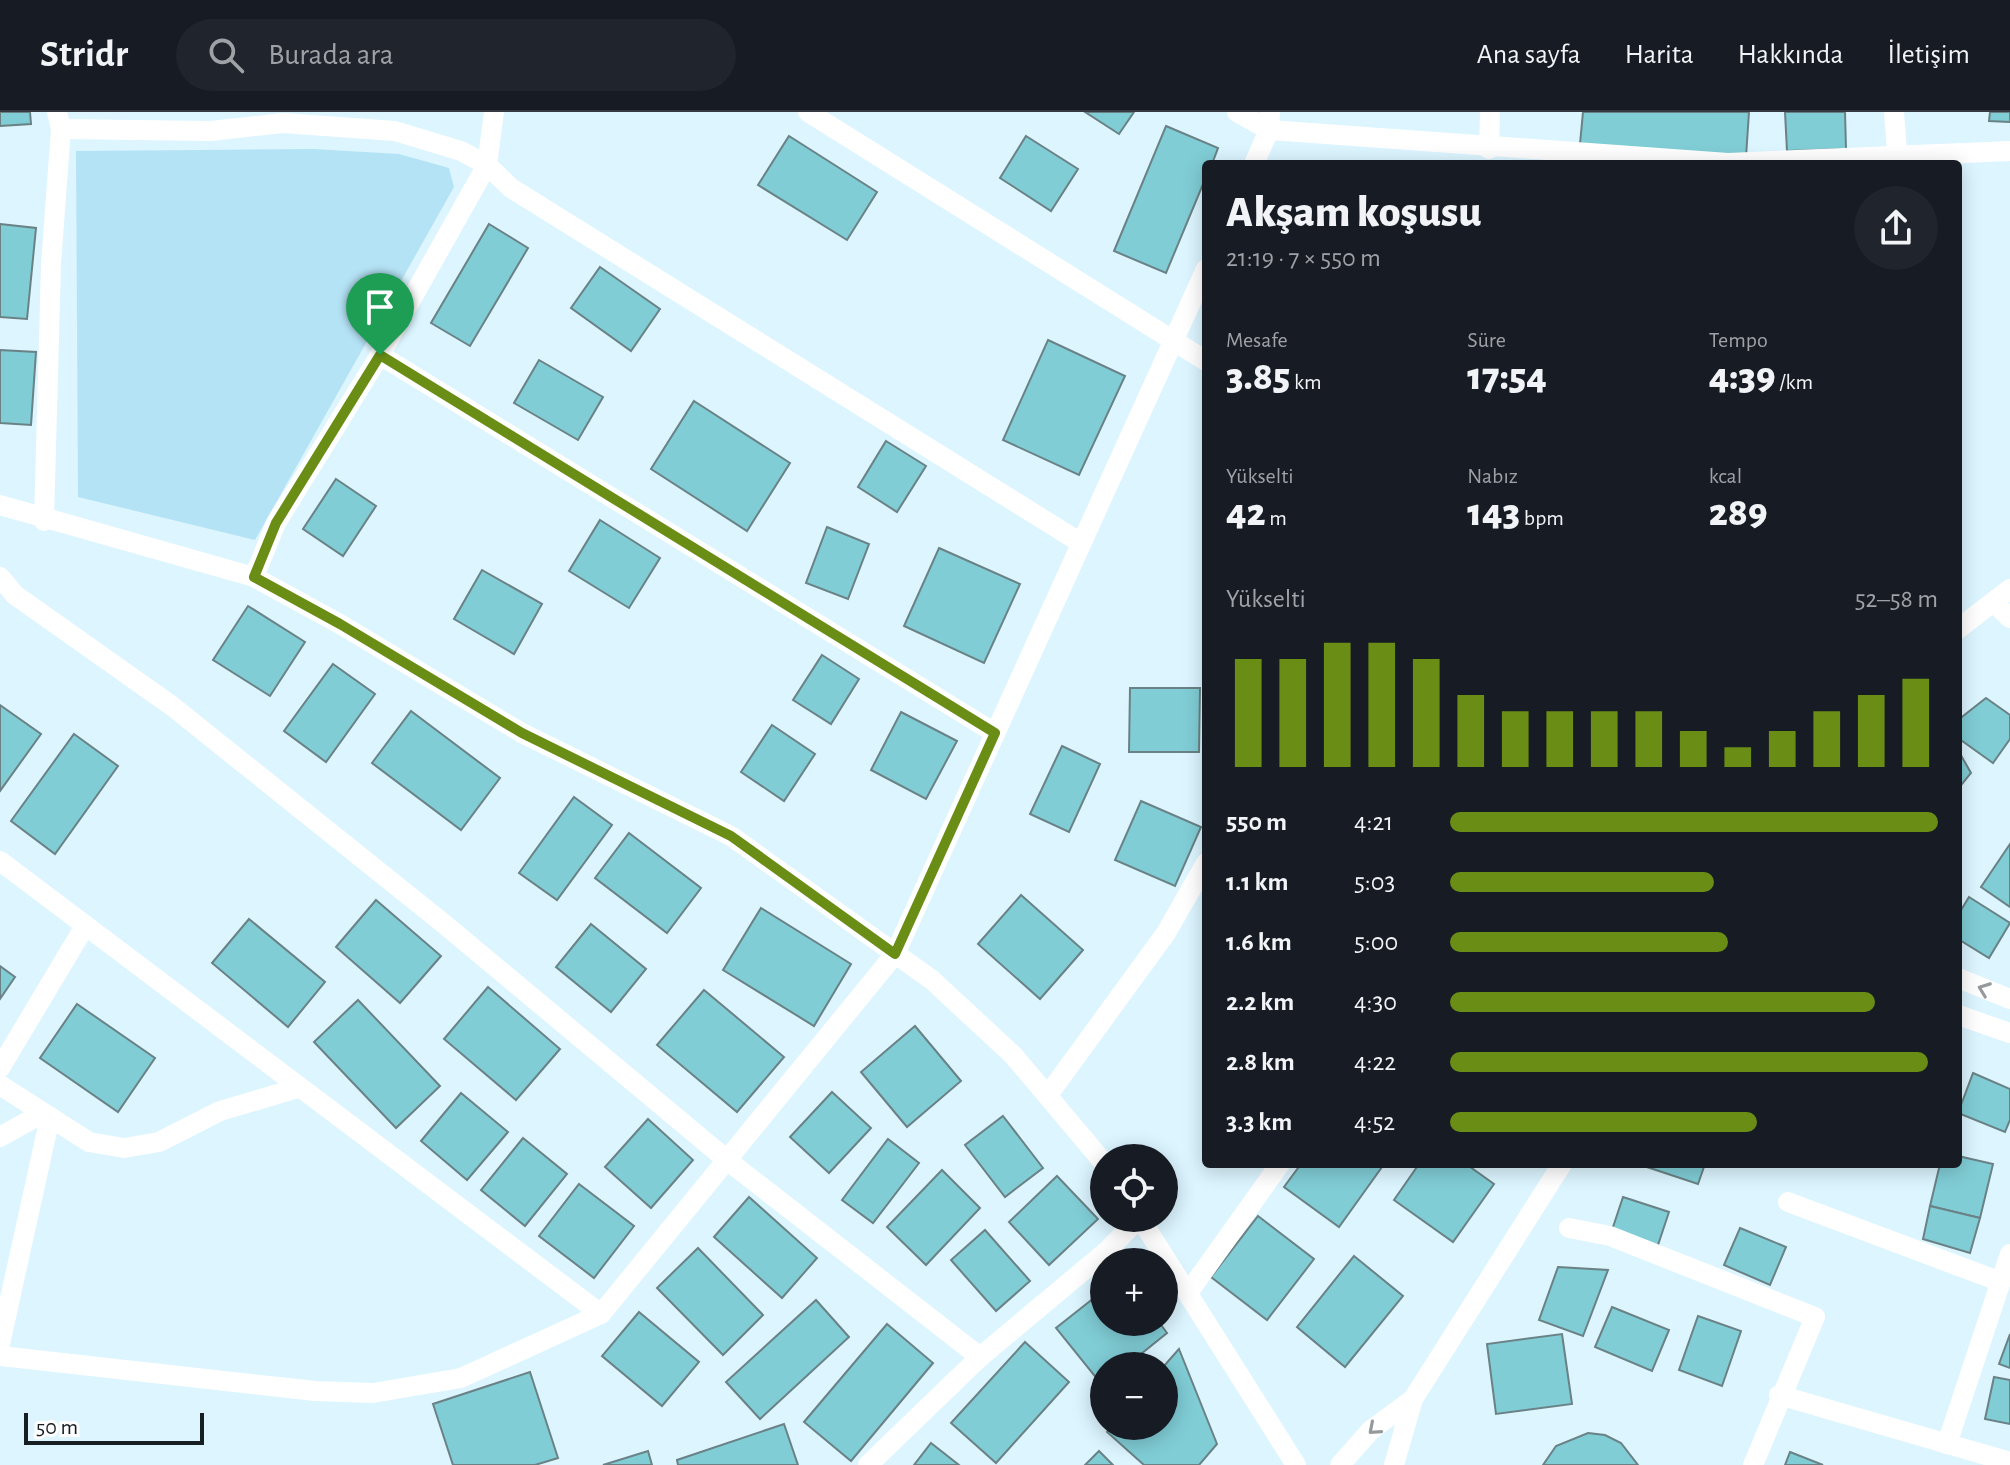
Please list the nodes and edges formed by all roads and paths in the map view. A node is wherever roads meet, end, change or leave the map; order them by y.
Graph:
1 (494, 112) edge
2 (808, 112) edge
3 (1237, 112) edge
4 (1490, 112) edge
5 (1894, 112) edge
6 (283, 118) edge
7 (59, 121) edge
8 (1270, 121) edge
9 (1489, 149) junction
10 (2010, 151) edge
11 (1448, 154) edge
12 (1255, 160) edge
13 (1640, 160) edge
14 (1898, 160) edge
15 (487, 165) junction
16 (1202, 278) edge
17 (1174, 338) junction
18 (380, 355) junction
19 (1202, 358) edge
20 (0, 505) edge
21 (44, 521) junction
22 (1081, 543) junction
23 (0, 577) edge
24 (254, 577) junction
25 (2010, 589) edge
26 (1993, 602) junction
27 (2010, 618) edge
28 (1962, 626) edge
29 (995, 733) junction
30 (0, 861) edge
31 (1202, 870) edge
32 (85, 926) junction
33 (895, 954) junction
34 (1962, 980) edge
35 (2010, 999) edge
36 (1962, 1016) edge
37 (2010, 1033) edge
38 (0, 1068) edge
39 (0, 1085) edge
40 (298, 1088) junction
41 (1048, 1095) junction
42 (47, 1115) junction
43 (0, 1137) edge
44 (1090, 1146) edge
45 (727, 1160) junction
46 (1277, 1168) edge
47 (1559, 1168) edge
48 (1788, 1202) dead end
49 (1569, 1228) dead end
50 (1126, 1232) edge
51 (1149, 1232) edge
52 (2010, 1254) edge
53 (2001, 1282) junction
54 (1188, 1293) junction
55 (601, 1314) junction
56 (0, 1344) edge
57 (0, 1356) edge
58 (980, 1357) junction
59 (1779, 1395) junction
60 (1413, 1399) junction
61 (1947, 1444) junction
62 (2010, 1462) edge
63 (868, 1465) edge
64 (1296, 1465) edge
65 (1340, 1465) edge
66 (1394, 1465) edge
67 (1753, 1465) edge

1 - 15 street
2 - 17 street
3 - 8 street
4 - 9 street
5 - 14 street
6 - 7 street
6 - 15 street
7 - 21 street
8 - 11 street
8 - 12 street
9 - 11 street
9 - 13 street
10 - 14 street
15 - 18 street
15 - 22 street
16 - 17 street
17 - 19 street
17 - 22 street
18 - 24 street
18 - 29 street
20 - 21 street
21 - 24 street
22 - 29 street
23 - 45 street
24 - 33 street
25 - 26 street
26 - 27 street
26 - 28 street
29 - 33 street
30 - 32 street
31 - 41 street
32 - 38 street
32 - 40 street
33 - 41 street
33 - 45 street
35 -> 34 street
36 - 37 street
39 - 42 street
40 - 42 street
40 - 55 street
41 - 44 street
42 - 43 street
42 - 56 street
45 - 55 street
45 - 58 street
46 - 54 street
47 - 60 street
48 - 53 street
49 - 59 street
50 - 58 street
51 - 54 street
52 - 53 street
53 - 61 street
54 - 64 street
55 - 57 street
58 - 63 street
59 - 61 street
59 - 67 street
60 -> 65 street
60 - 66 street
61 - 62 street

